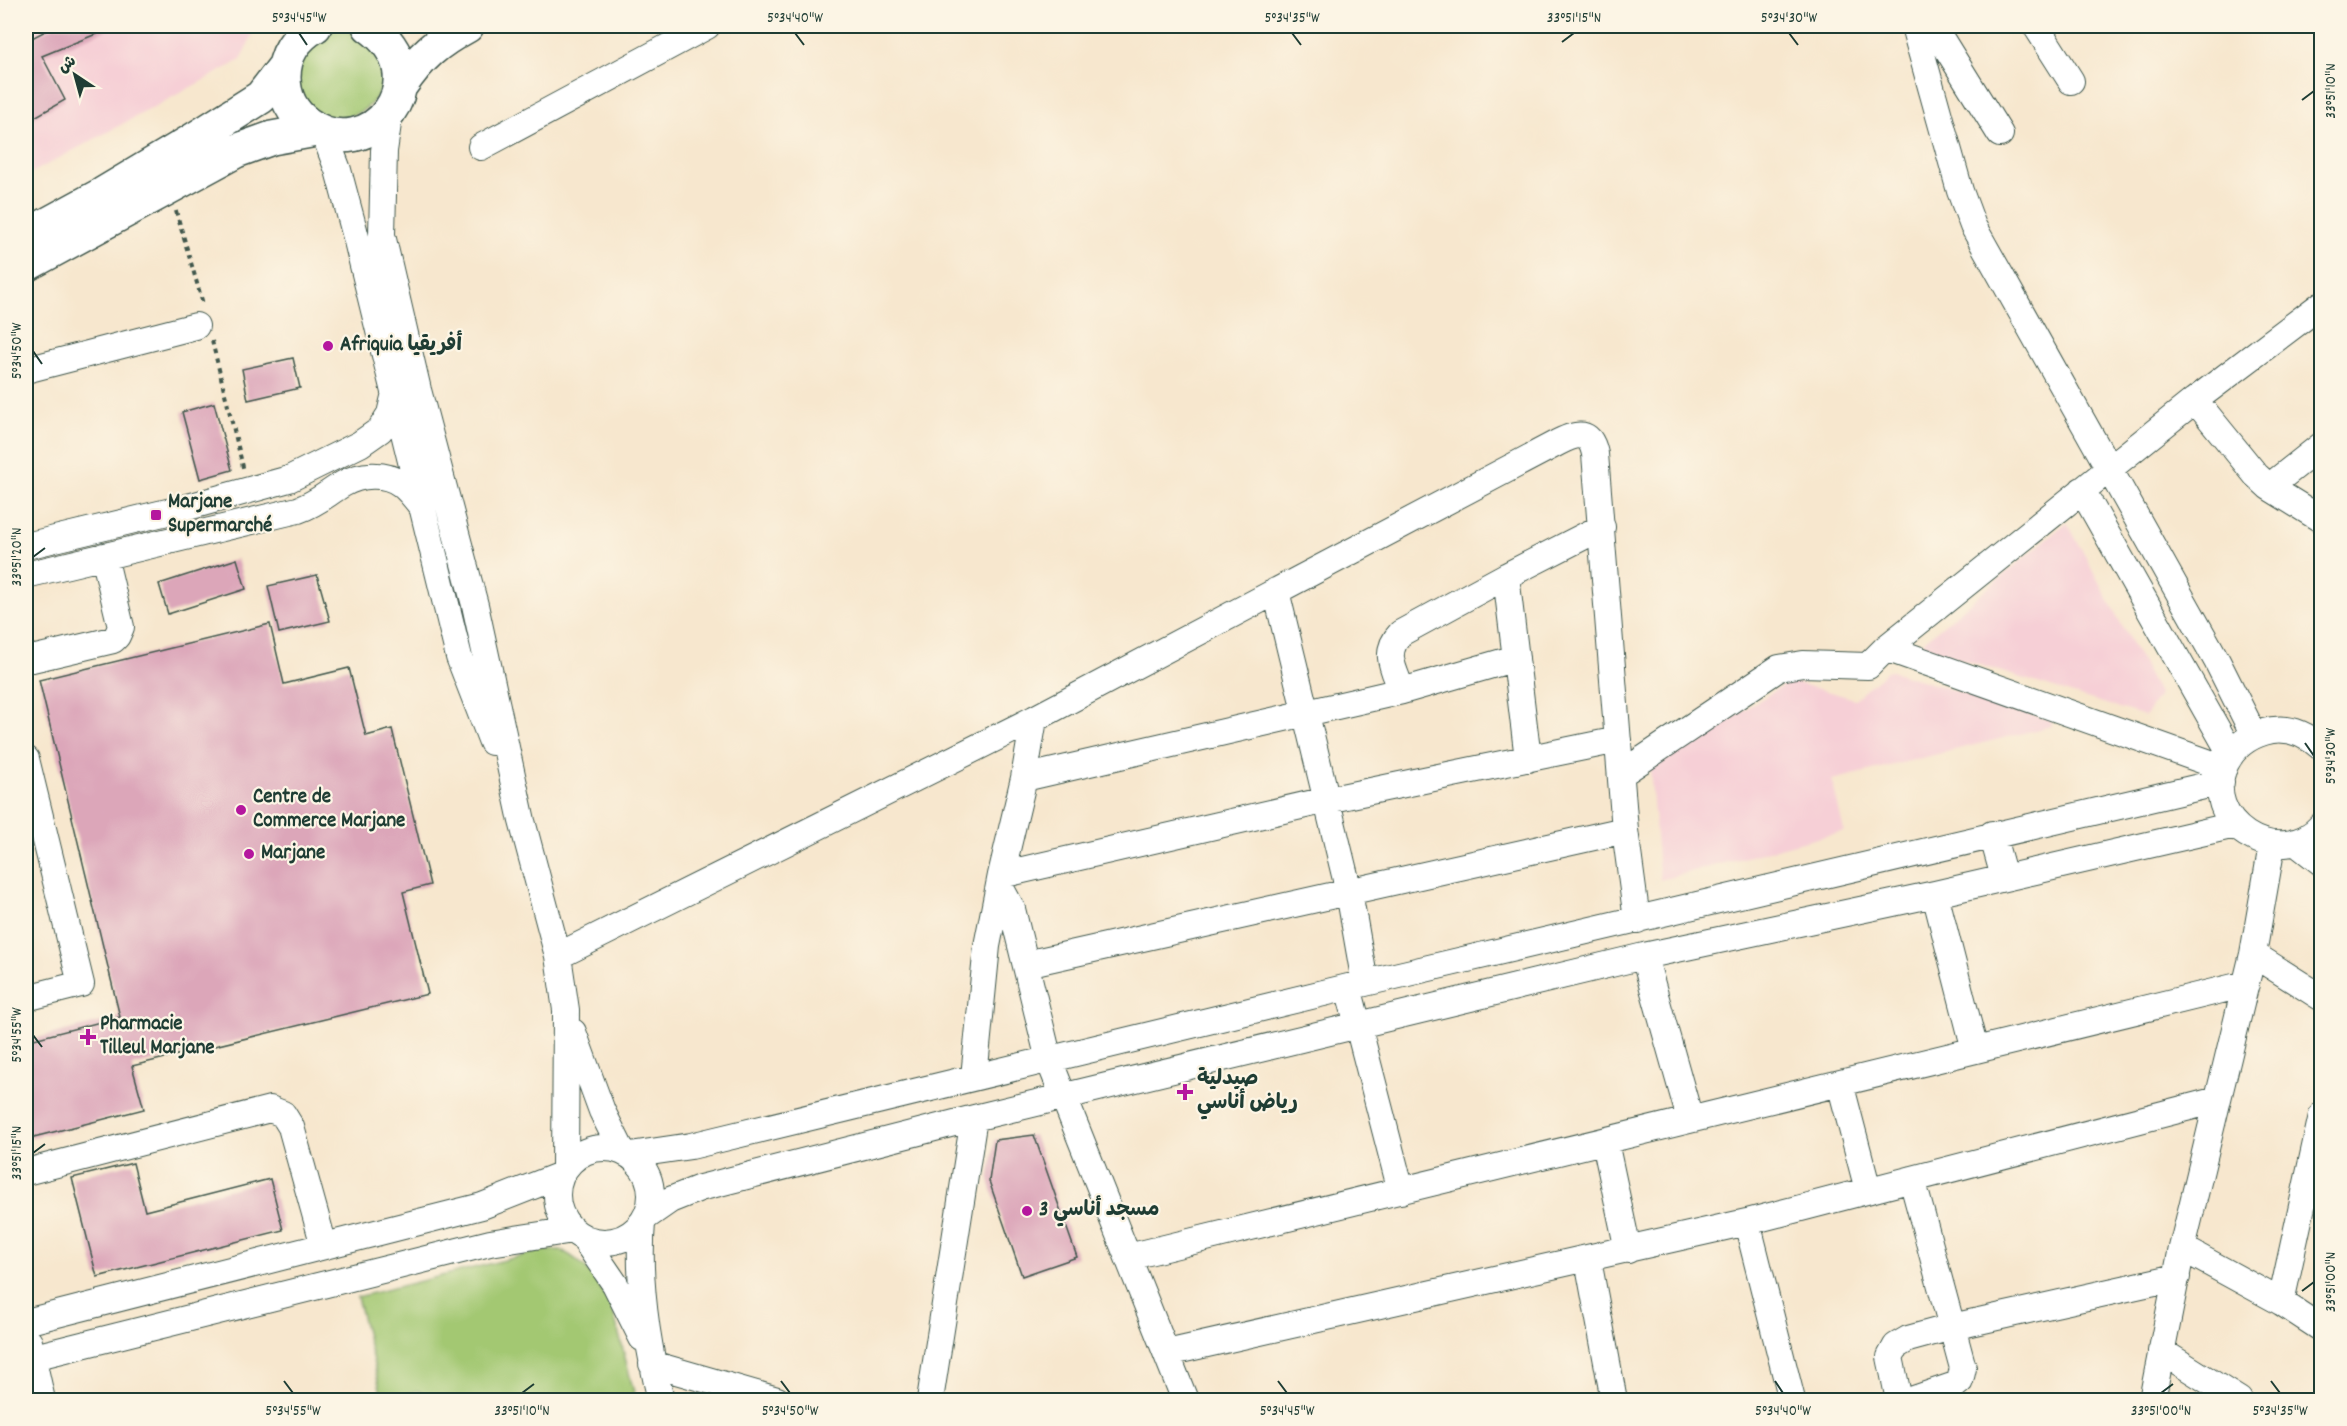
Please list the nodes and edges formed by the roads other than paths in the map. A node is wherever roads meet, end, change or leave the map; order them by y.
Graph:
1 (315, 26) edge
2 (369, 26) edge
3 (467, 26) edge
4 (707, 26) edge
5 (1914, 26) edge
6 (1933, 26) edge
7 (2036, 26) edge
8 (284, 67) junction
9 (2071, 81) dead end
10 (396, 98) junction
11 (320, 132) junction
12 (2000, 134) dead end
13 (481, 147) dead end
14 (26, 236) edge
15 (26, 265) edge
16 (2322, 304) edge
17 (196, 326) dead end
18 (26, 370) edge
19 (395, 393) junction
20 (2194, 400) junction
21 (2322, 445) edge
22 (2108, 469) junction
23 (272, 483) junction
24 (2269, 488) junction
25 (2082, 490) junction
26 (188, 507) junction
27 (422, 507) junction
28 (280, 514) junction
29 (2322, 520) edge
30 (1602, 527) junction
31 (196, 534) junction
32 (26, 546) edge
33 (104, 556) junction
34 (26, 575) edge
35 (1506, 576) junction
36 (1276, 591) junction
37 (1886, 648) junction
38 (26, 655) edge
39 (1516, 658) junction
40 (1402, 691) junction
41 (1306, 714) junction
42 (1034, 718) junction
43 (2254, 735) junction
44 (1618, 740) junction
45 (2322, 748) edge
46 (26, 759) edge
47 (1528, 759) junction
48 (2225, 768) junction
49 (1621, 774) junction
50 (1024, 778) junction
51 (1327, 800) junction
52 (522, 821) junction
53 (2235, 825) junction
54 (2322, 825) edge
55 (1625, 830) junction
56 (1992, 834) junction
57 (2284, 843) junction
58 (2322, 863) edge
59 (2004, 877) junction
60 (1000, 880) junction
61 (1349, 892) junction
62 (1935, 894) junction
63 (1669, 912) junction
64 (1637, 920) junction
65 (1678, 950) junction
66 (2253, 954) junction
67 (558, 956) junction
68 (1644, 956) junction
69 (1026, 964) junction
70 (2246, 984) junction
71 (1357, 985) junction
72 (26, 998) edge
73 (2322, 998) edge
74 (566, 1010) junction
75 (1358, 1025) junction
76 (1975, 1050) junction
77 (1048, 1060) junction
78 (974, 1077) junction
79 (1840, 1083) junction
80 (1062, 1096) junction
81 (2217, 1100) junction
82 (2322, 1115) edge
83 (974, 1118) junction
84 (1690, 1119) junction
85 (1605, 1142) junction
86 (626, 1153) junction
87 (26, 1172) edge
88 (563, 1172) junction
89 (1912, 1179) junction
90 (1868, 1190) junction
91 (1401, 1191) junction
92 (2312, 1205) edge
93 (644, 1220) junction
94 (1747, 1222) junction
95 (578, 1234) junction
96 (324, 1246) junction
97 (2182, 1248) junction
98 (1628, 1250) junction
99 (1128, 1257) junction
100 (1588, 1260) junction
101 (2177, 1277) junction
102 (2282, 1302) junction
103 (26, 1324) edge
104 (1952, 1327) junction
105 (2322, 1329) edge
106 (2161, 1352) junction
107 (1167, 1353) junction
108 (29, 1358) edge
109 (651, 1359) junction
110 (42, 1401) edge
111 (661, 1401) edge
112 (777, 1401) edge
113 (930, 1401) edge
114 (1185, 1401) edge
115 (1614, 1401) edge
116 (1792, 1401) edge
117 (1899, 1401) edge
118 (1911, 1401) edge
119 (2152, 1401) edge
120 (2239, 1401) edge

1 - 8 highway
2 - 10 highway
3 - 10 highway
4 - 13 street
5 - 22 street
6 - 12 street
7 - 9 street
8 - 11 highway
8 - 14 highway
10 - 11 highway
10 - 52 street
11 - 15 highway
11 - 19 street
16 - 20 street
17 - 18 street
19 - 23 street
19 - 27 street
20 - 22 street
20 - 24 street
21 - 24 street
22 - 25 street
22 - 43 street
23 - 26 street
23 - 28 street
24 - 29 street
25 - 37 street
25 - 48 street
26 - 31 street
26 - 32 street
27 - 28 street
27 - 52 street
28 - 31 street
30 - 35 street
30 - 36 street
30 - 44 street
31 - 33 street
33 - 34 street
33 - 38 street
35 - 39 street
35 - 40 street
36 - 41 street
36 - 42 street
37 - 48 street
37 - 49 street
39 - 40 street
39 - 47 street
40 - 41 street
41 - 50 street
41 - 51 street
42 - 50 street
42 - 67 street
43 - 45 street
43 - 48 street
44 - 47 street
44 - 49 street
46 - 72 street
47 - 51 street
48 - 53 street
48 - 56 street
49 - 55 street
50 - 60 street
51 - 60 street
51 - 61 street
52 - 67 street
53 - 57 street
53 - 59 street
54 - 57 street
55 - 61 street
55 - 64 street
56 - 59 street
56 - 63 street
57 - 58 street
57 - 66 street
59 - 62 street
60 - 69 street
60 - 78 street
61 - 69 street
61 - 71 street
62 - 65 street
62 - 76 street
63 - 64 street
63 - 65 street
64 - 71 street
65 - 68 street
66 - 70 street
66 - 73 street
67 - 74 street
68 - 75 street
68 - 84 street
69 - 77 street
70 - 76 street
70 - 81 street
71 - 75 street
71 - 77 street
74 - 86 street
74 - 88 street
75 - 80 street
75 - 91 street
76 - 79 street
77 - 78 street
77 - 80 street
78 - 86 street
79 - 84 street
79 - 90 street
80 - 83 street
80 - 99 street
81 - 89 street
81 - 97 street
82 - 92 street
83 - 93 street
83 - 113 street
84 - 85 street
85 - 91 street
85 - 98 street
86 - 88 street
86 - 93 street
87 - 96 street
88 - 95 street
88 - 96 street
89 - 90 street
89 - 104 street
90 - 94 street
91 - 99 street
92 - 102 street
93 - 95 street
93 - 109 street
94 - 98 street
94 - 116 street
95 - 108 street
95 - 109 street
96 - 103 street
97 - 101 street
97 - 102 street
98 - 100 street
99 - 107 street
100 - 107 street
100 - 115 street
101 - 104 street
101 - 106 street
102 - 105 street
103 - 108 street
104 - 117 street
104 - 118 street
106 - 119 street
106 - 120 street
107 - 114 street
108 - 110 street
109 - 111 street
109 - 112 street

